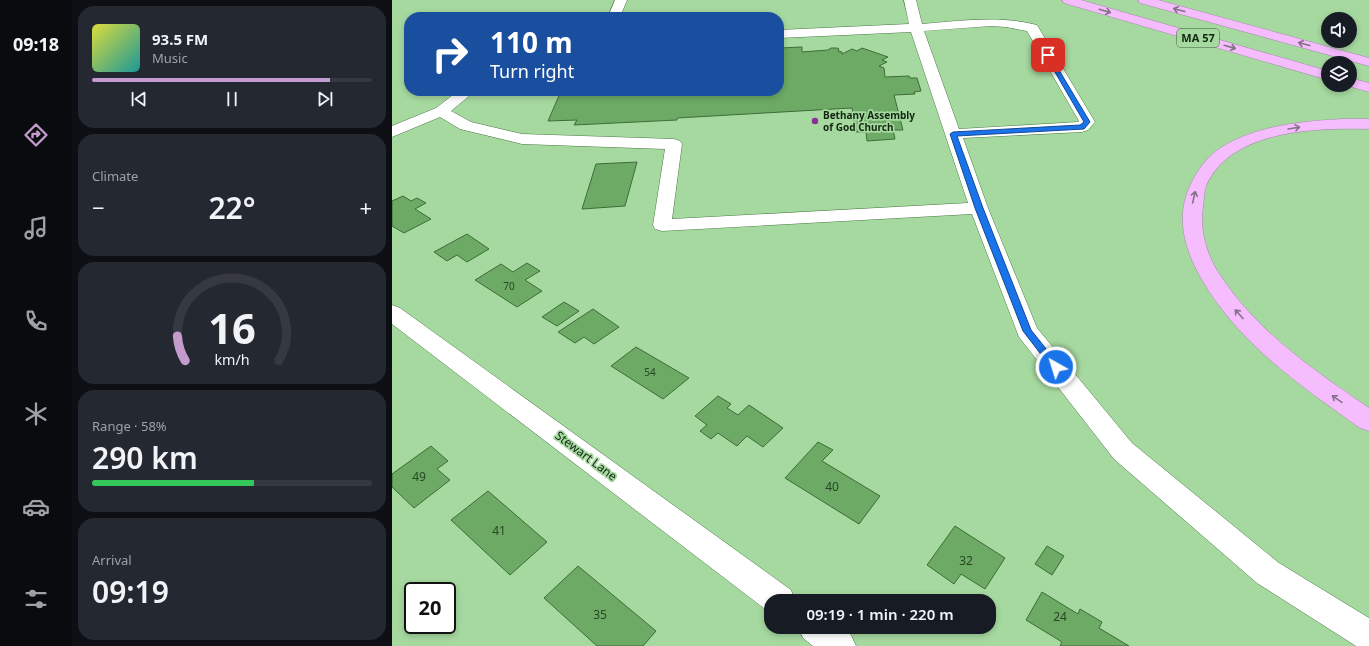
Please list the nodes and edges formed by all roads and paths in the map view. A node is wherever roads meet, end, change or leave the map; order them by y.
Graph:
1 (622, 0) edge
2 (910, 0) edge
3 (1068, 0) edge
4 (1144, 0) edge
5 (616, 12) edge
6 (916, 28) junction
7 (784, 34) edge
8 (1369, 62) edge
9 (1321, 74) edge
10 (1357, 84) edge
11 (1369, 88) edge
12 (461, 96) edge
13 (441, 111) junction
14 (1369, 124) edge
15 (392, 132) edge
16 (953, 134) junction
17 (979, 208) junction
18 (392, 313) edge
19 (1369, 421) edge
20 (771, 594) edge
21 (824, 634) edge
22 (1369, 636) edge
23 (840, 646) edge

1 - 5 street
2 - 6 street
3 -> 9 highway, MA 57
8 -> 4 highway, MA 57
6 - 7 street
6 - 16 street
6 - 16 street
10 - 11 highway
12 - 13 street
13 - 15 street
13 - 17 street
19 -> 14 highway
16 - 17 street
17 - 22 street
18 - 20 street, Stewart Lane
21 - 23 street

